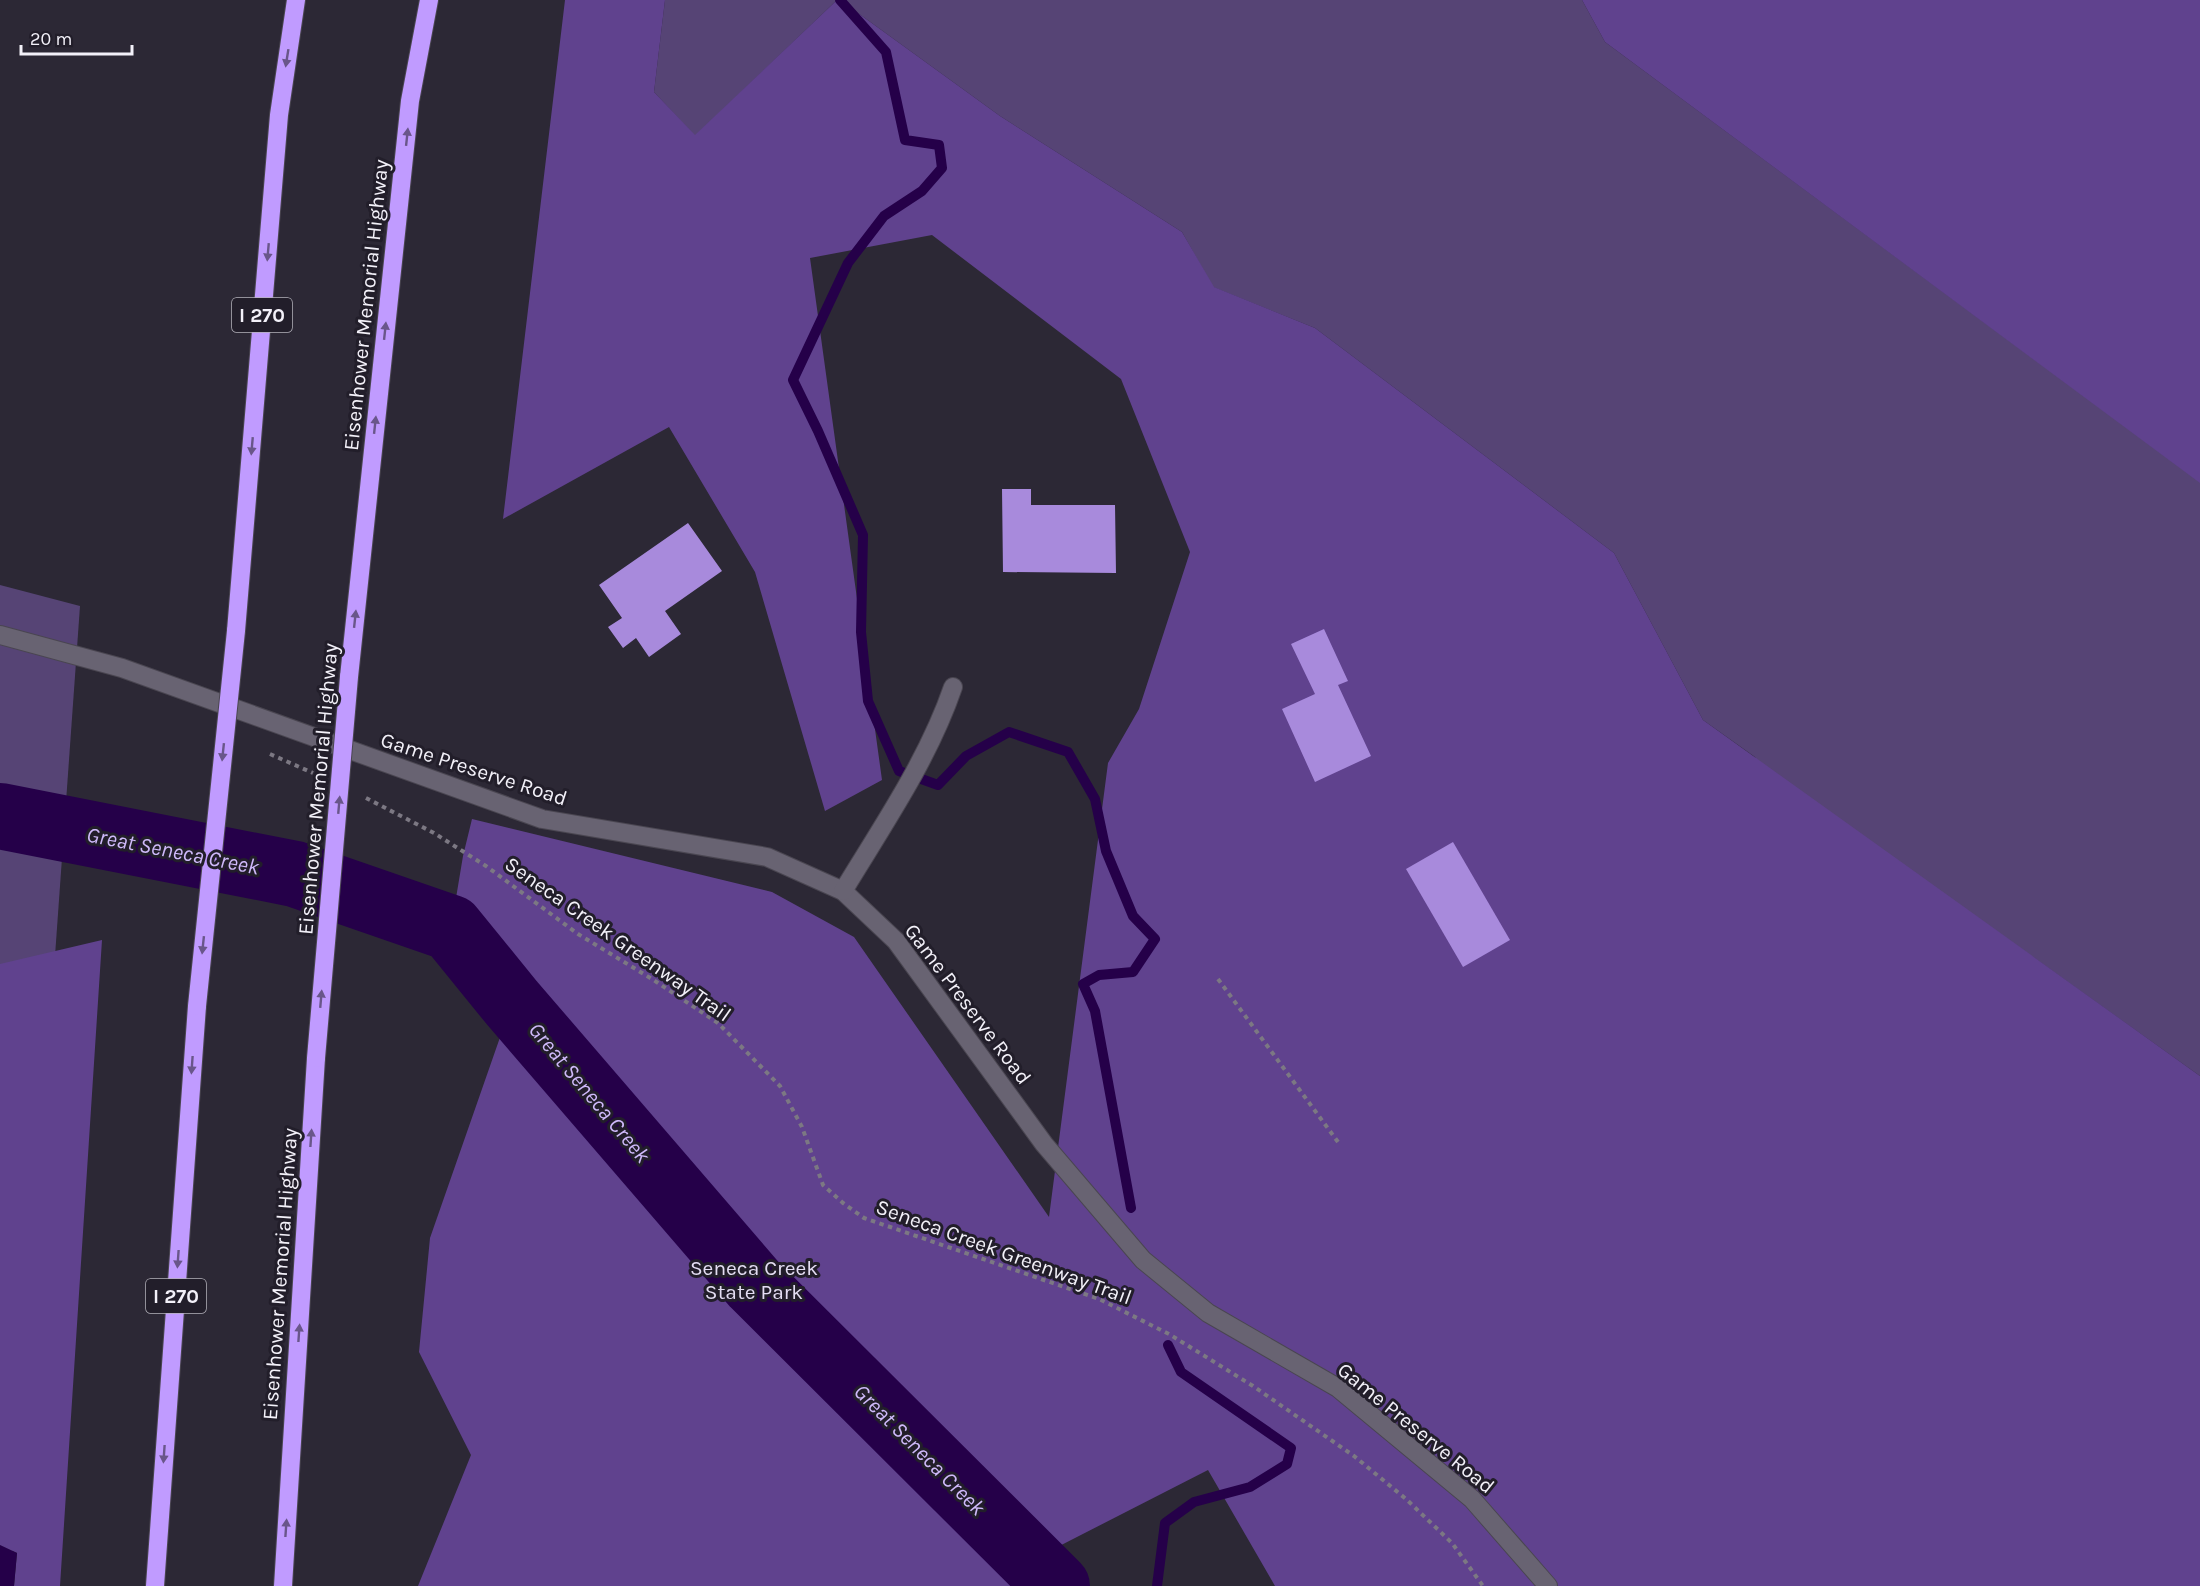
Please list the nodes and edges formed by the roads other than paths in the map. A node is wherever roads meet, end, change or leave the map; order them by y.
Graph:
1 (296, 0) edge
2 (429, 0) edge
3 (0, 635) edge
4 (953, 687) dead end
5 (843, 891) junction
6 (154, 1586) edge
7 (283, 1586) edge
8 (1548, 1586) edge

1 -> 6 highway, I 270, bridge
7 -> 2 highway, Eisenhower Memorial Highway, bridge
3 - 5 street, Game Preserve Road
4 - 5 street
5 - 8 street, Game Preserve Road

